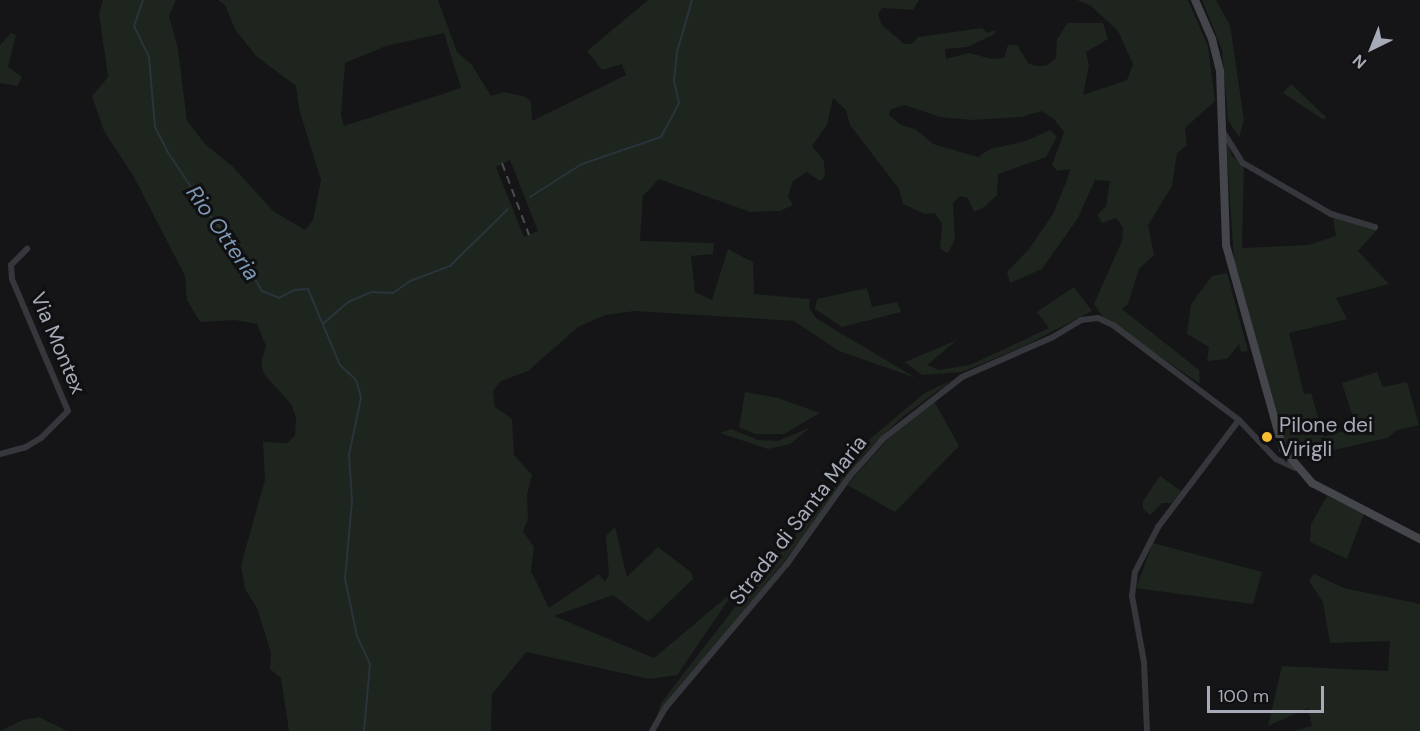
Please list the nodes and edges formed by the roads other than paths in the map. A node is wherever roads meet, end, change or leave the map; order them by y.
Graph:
1 (1195, 0) edge
2 (1222, 130) junction
3 (1375, 227) dead end
4 (27, 249) dead end
5 (1239, 420) junction
6 (0, 454) edge
7 (1295, 468) junction
8 (1420, 539) edge
9 (652, 731) edge
10 (1147, 731) edge

1 - 2 main road
2 - 3 street
2 - 7 main road
4 - 6 street, Via Montex
5 - 7 street, Strada di Santa Maria
5 - 9 street, Strada di Santa Maria
5 - 10 street
7 - 8 main road

